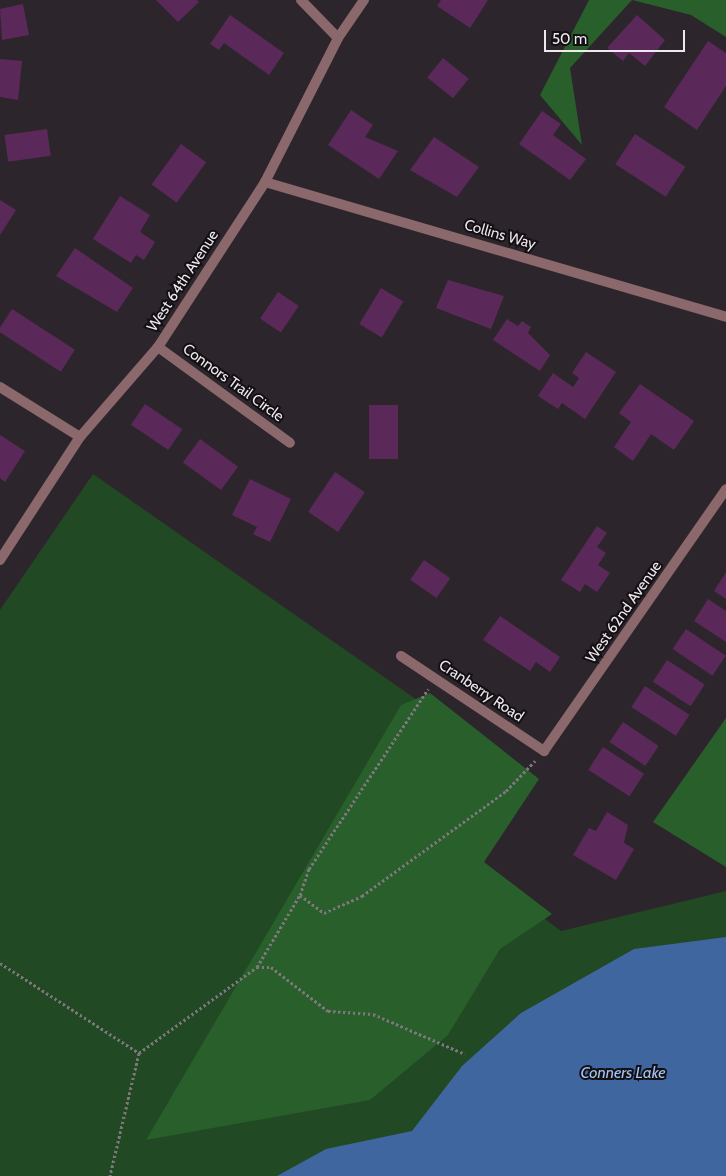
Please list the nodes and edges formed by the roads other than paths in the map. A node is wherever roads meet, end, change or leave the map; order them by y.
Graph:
1 (301, 0) edge
2 (364, 0) edge
3 (338, 38) junction
4 (265, 182) junction
5 (726, 317) edge
6 (158, 347) junction
7 (0, 387) edge
8 (80, 437) junction
9 (290, 443) dead end
10 (726, 489) edge
11 (0, 560) edge
12 (401, 656) dead end
13 (544, 751) joint

1 - 3 street
2 - 3 street, West 64th Avenue
3 - 4 street, West 64th Avenue
4 - 5 street, Collins Way
4 - 6 street, West 64th Avenue
6 - 8 street, West 64th Avenue
6 - 9 street, Connors Trail Circle
7 - 8 street
8 - 11 street, West 64th Avenue
10 - 13 street, West 62nd Avenue
12 - 13 street, Cranberry Road

